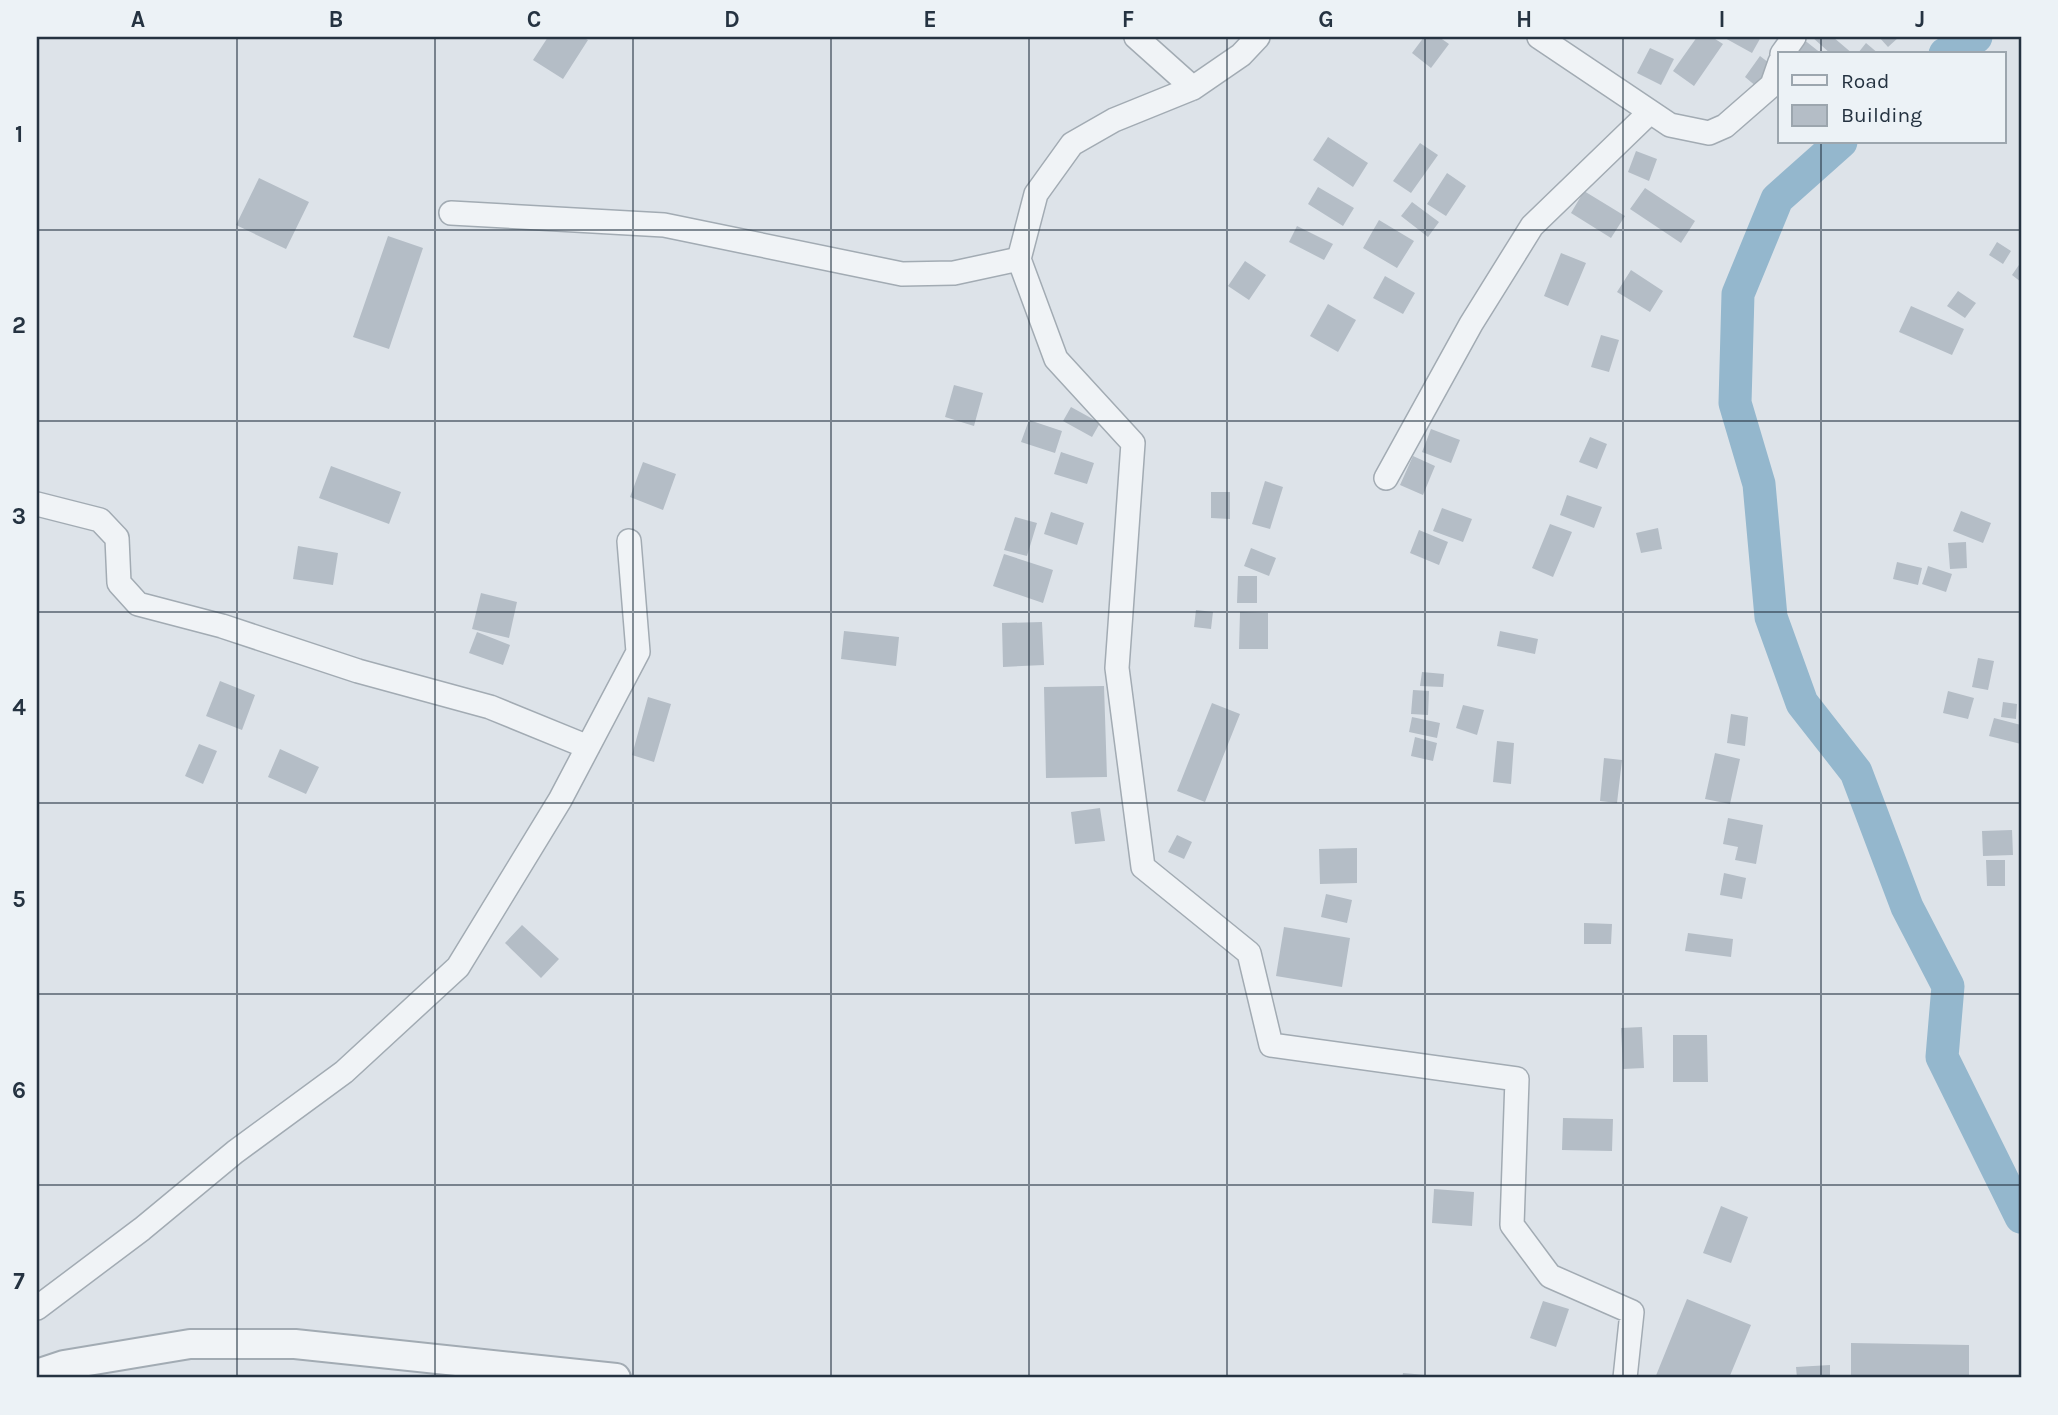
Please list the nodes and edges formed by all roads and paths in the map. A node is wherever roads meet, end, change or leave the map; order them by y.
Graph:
1 (1136, 37) edge
2 (1258, 37) edge
3 (1539, 37) edge
4 (1794, 37) edge
5 (1783, 52) edge
6 (1778, 68) edge
7 (1193, 88) junction
8 (1650, 112) junction
9 (451, 214) dead end
10 (1019, 260) junction
11 (1386, 478) dead end
12 (37, 504) edge
13 (629, 541) dead end
14 (588, 747) junction
15 (37, 1308) edge
16 (486, 1372) edge
17 (37, 1374) edge
18 (616, 1378) edge
19 (1625, 1378) edge

1 - 7 street
2 - 7 street
3 - 8 street
4 - 5 street
6 - 8 street
7 - 10 street
8 - 11 street
9 - 10 street
10 - 19 street
12 - 14 street
13 - 14 street
14 - 15 street
16 - 17 street
16 - 18 street

